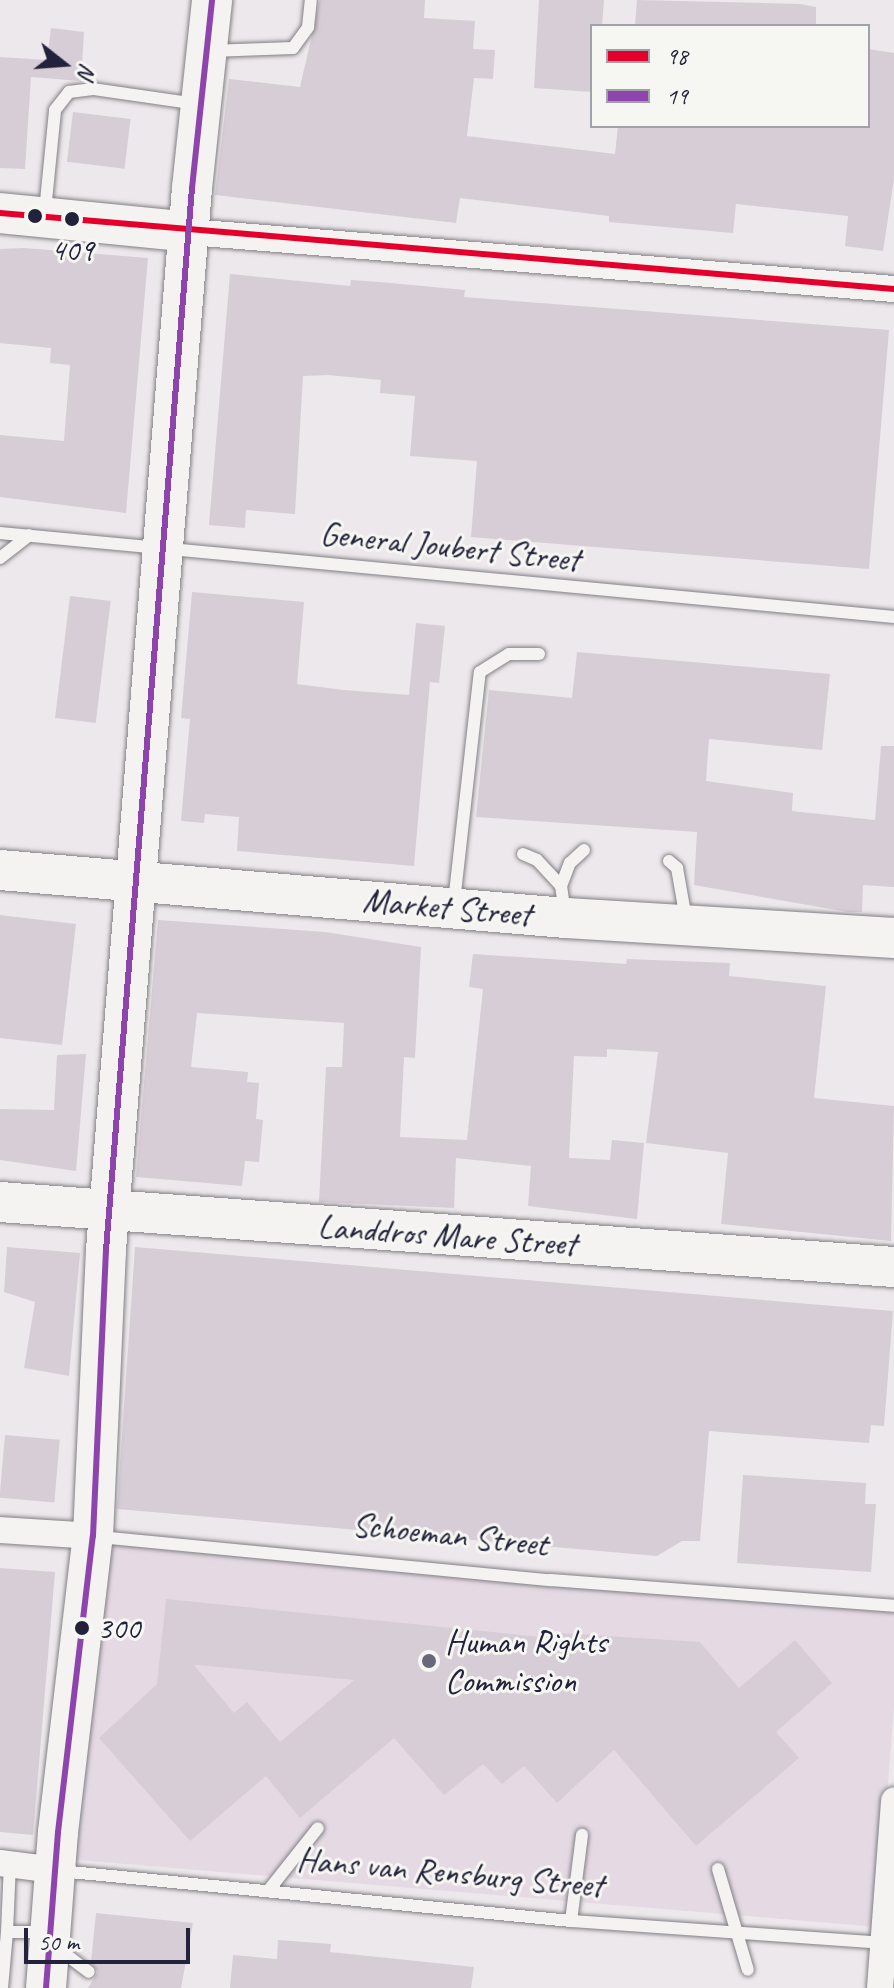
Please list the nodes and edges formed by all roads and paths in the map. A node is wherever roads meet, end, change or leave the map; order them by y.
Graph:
1 (212, 0) edge
2 (311, 0) edge
3 (206, 51) junction
4 (200, 104) junction
5 (0, 213) edge
6 (45, 217) junction
7 (190, 232) junction
8 (894, 289) edge
9 (0, 533) edge
10 (29, 535) junction
11 (164, 547) junction
12 (0, 558) edge
13 (894, 617) edge
14 (539, 654) dead end
15 (584, 850) dead end
16 (523, 854) dead end
17 (669, 861) dead end
18 (0, 870) edge
19 (138, 879) junction
20 (563, 902) junction
21 (453, 908) junction
22 (687, 926) junction
23 (894, 938) edge
24 (0, 1202) edge
25 (111, 1209) junction
26 (894, 1267) edge
27 (0, 1530) edge
28 (93, 1536) junction
29 (894, 1606) edge
30 (894, 1801) edge
31 (318, 1828) dead end
32 (582, 1835) dead end
33 (5, 1863) edge
34 (718, 1869) dead end
35 (55, 1870) junction
36 (268, 1891) junction
37 (571, 1921) junction
38 (740, 1931) junction
39 (7, 1932) junction
40 (50, 1938) junction
41 (888, 1944) edge
42 (748, 1970) dead end
43 (89, 1972) dead end
44 (2, 1988) edge
45 (46, 1988) edge
46 (880, 1988) edge

1 - 3 main road
2 - 3 lane
3 - 4 main road
4 - 6 lane
4 - 7 main road
5 - 6 main road
6 - 7 main road
7 - 8 street
7 - 11 main road
9 - 10 lane, General Joubert Street
10 - 11 lane, General Joubert Street
10 - 12 lane
11 - 13 lane, General Joubert Street
11 - 19 main road
14 - 21 lane
15 - 20 lane
16 - 20 lane
17 - 22 lane
18 - 19 main road, Market Street
19 - 21 main road, Market Street
19 - 25 main road
20 - 21 main road, Market Street
20 - 22 main road, Market Street
22 - 23 main road, Market Street
24 - 25 main road, Landdros Mare Street
25 - 26 main road, Landdros Mare Street
25 - 28 main road
27 - 28 street, Schoeman Street
28 - 29 lane, Schoeman Street
28 - 35 main road
30 - 41 street
31 - 36 lane
32 - 37 lane
33 - 35 street, Hans van Rensburg Street
33 - 39 lane
34 - 38 lane
35 - 36 lane, Hans van Rensburg Street
35 - 40 main road
36 - 37 lane, Hans van Rensburg Street
37 - 38 lane, Hans van Rensburg Street
38 - 41 lane, Hans van Rensburg Street
38 - 42 lane
39 - 40 lane
39 - 44 lane
40 - 43 lane
40 - 45 main road
41 - 46 street

